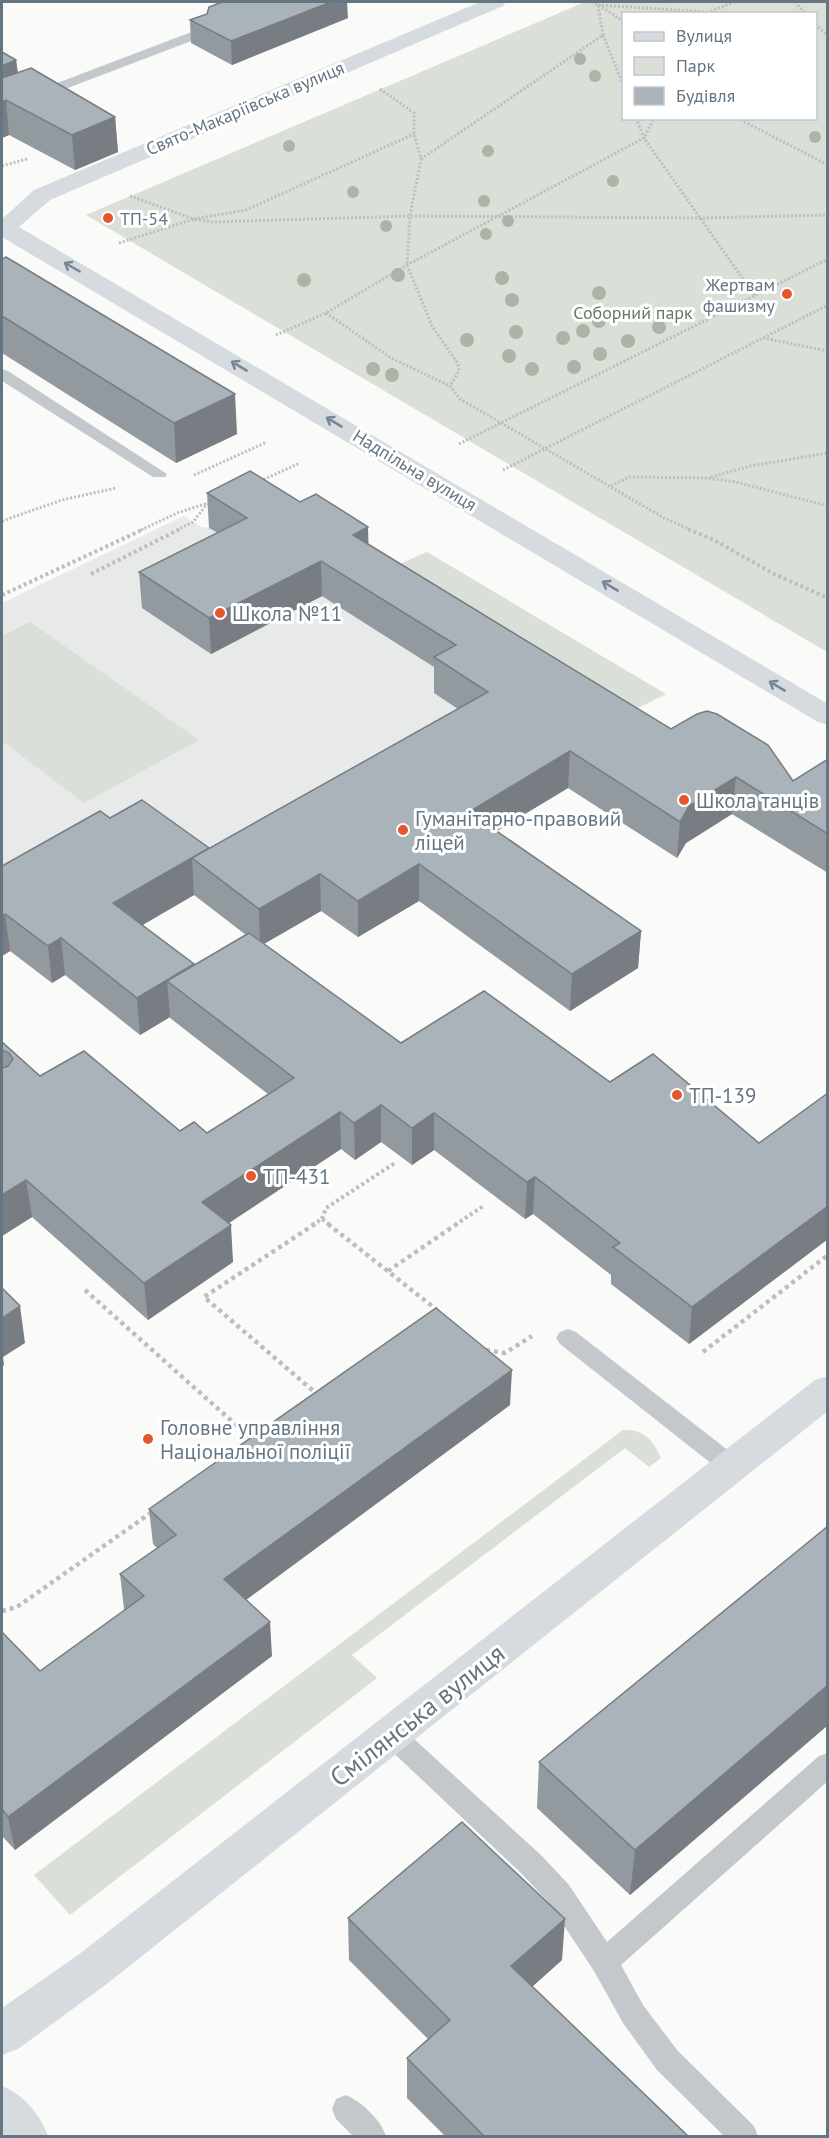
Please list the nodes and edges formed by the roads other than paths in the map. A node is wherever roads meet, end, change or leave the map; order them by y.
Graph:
1 (496, 2) edge
2 (202, 32) edge
3 (2, 109) edge
4 (2, 229) edge
5 (2, 374) edge
6 (159, 474) road end
7 (828, 716) edge
8 (568, 1338) road end
9 (828, 1390) edge
10 (730, 1466) junction
11 (392, 1734) junction
12 (828, 1764) edge
13 (604, 1962) junction
14 (2, 2034) edge
15 (2, 2108) edge
16 (346, 2109) dead end
17 (25, 2136) edge
18 (372, 2136) edge
19 (744, 2136) edge

1 - 4 main road, Свято-Макаріївська вулиця
2 - 3 lane
7 -> 4 main road, Надпільна вулиця
5 - 6 lane
8 - 10 lane
9 - 10 main road, Смілянська вулиця
10 - 11 main road, Смілянська вулиця
11 - 13 lane
11 - 14 main road, Смілянська вулиця
12 - 13 lane
13 - 19 lane
15 - 17 main road
16 - 18 lane

